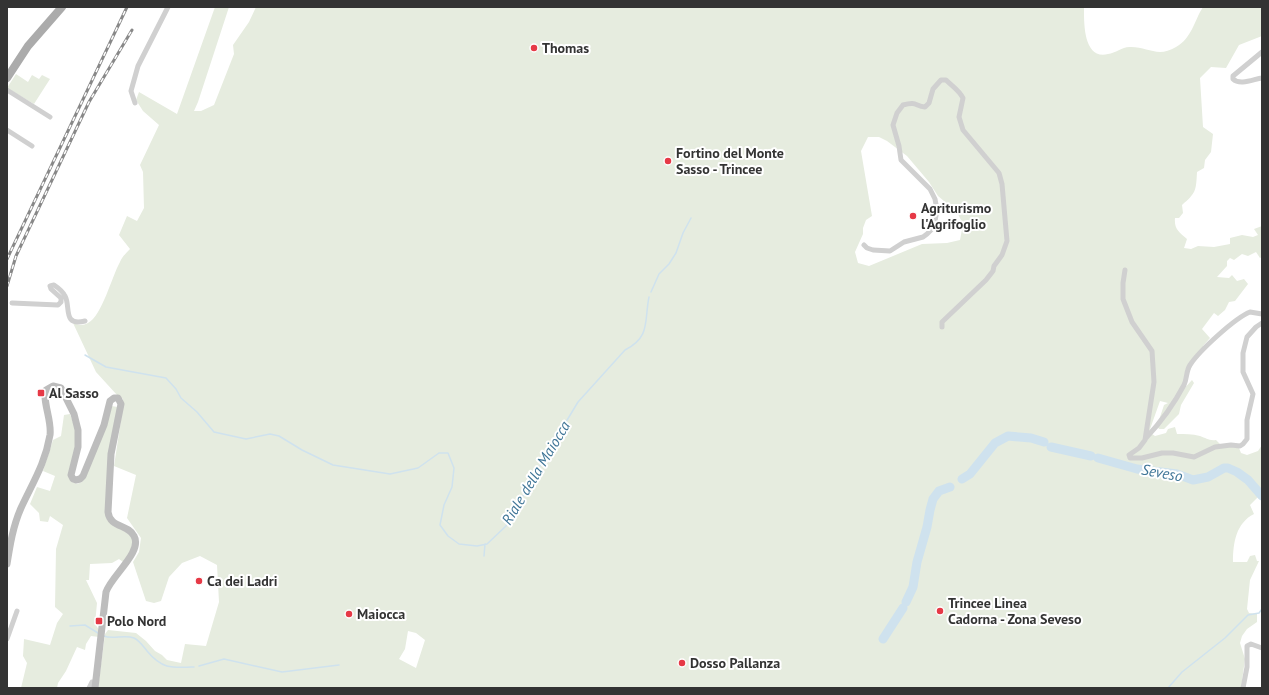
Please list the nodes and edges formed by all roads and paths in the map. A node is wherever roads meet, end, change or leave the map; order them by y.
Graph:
1 (62, 7) edge
2 (168, 7) edge
3 (1262, 52) edge
4 (7, 78) edge
5 (1262, 78) edge
6 (7, 90) edge
7 (135, 103) dead end
8 (50, 117) dead end
9 (7, 130) edge
10 (32, 146) dead end
11 (864, 245) dead end
12 (1125, 270) dead end
13 (12, 303) dead end
14 (1262, 314) edge
15 (85, 321) dead end
16 (1262, 322) edge
17 (942, 327) dead end
18 (1145, 440) junction
19 (7, 564) edge
20 (17, 611) dead end
21 (7, 639) edge
22 (1262, 648) edge
23 (95, 685) edge
24 (89, 688) edge
25 (1243, 688) edge

1 - 4 main road
2 - 7 street
3 - 5 street
6 - 8 street
9 - 10 street
11 - 17 street
12 - 18 street
13 - 15 street
14 - 18 street
16 - 18 street
19 - 23 street
20 - 21 street
22 - 25 street
23 - 24 street

